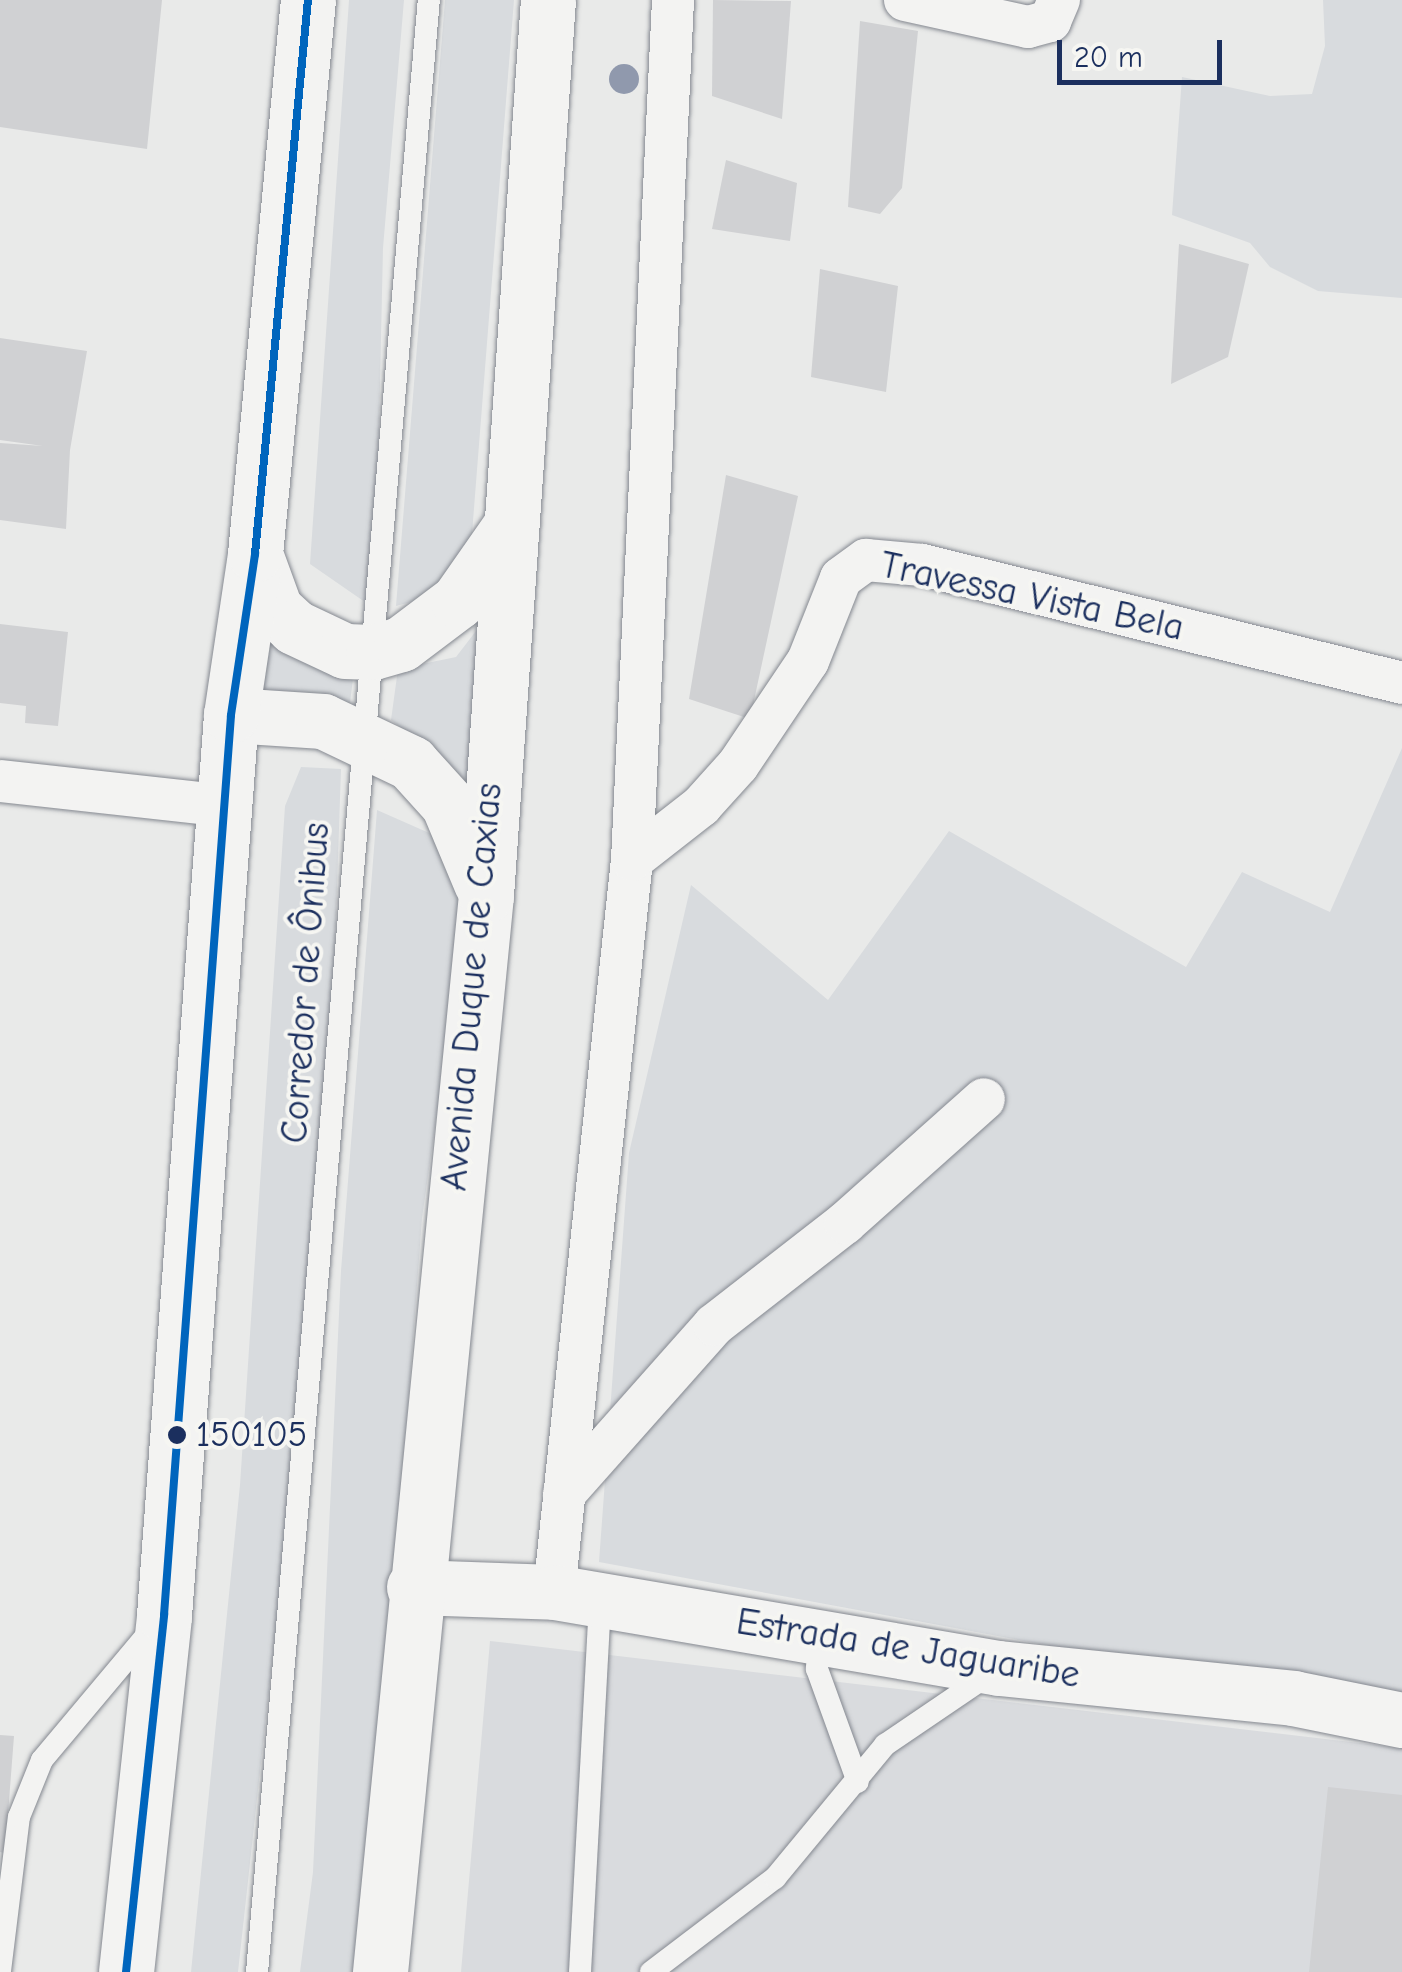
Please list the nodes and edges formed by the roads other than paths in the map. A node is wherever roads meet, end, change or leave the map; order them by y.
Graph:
1 (308, 0) edge
2 (429, 0) edge
3 (548, 0) edge
4 (673, 0) edge
5 (905, 0) edge
6 (1059, 0) edge
7 (515, 519) junction
8 (254, 554) junction
9 (373, 652) junction
10 (1402, 683) edge
11 (231, 715) junction
12 (360, 735) junction
13 (0, 780) edge
14 (228, 806) junction
15 (632, 860) junction
16 (486, 895) junction
17 (984, 1099) dead end
18 (564, 1494) junction
19 (414, 1588) junction
20 (577, 1596) junction
21 (164, 1615) junction
22 (820, 1637) junction
23 (999, 1668) junction
24 (1402, 1720) edge
25 (858, 1782) junction
26 (3, 1889) edge
27 (0, 1972) edge
28 (126, 1972) edge
29 (257, 1972) edge
30 (380, 1972) edge
31 (580, 1972) edge
32 (651, 1972) edge

1 - 8 main road
2 - 9 lane, Corredor de Ônibus
3 - 7 main road, Avenida Duque de Caxias
4 - 15 street
5 - 6 street
7 - 9 main road
7 - 16 main road, Avenida Duque de Caxias
8 - 9 main road
8 - 11 main road
9 - 12 lane, Corredor de Ônibus
10 - 15 street, Travessa Vista Bela
11 - 12 main road
11 - 14 main road
12 - 16 main road
12 - 29 lane, Corredor de Ônibus
13 - 14 street
14 - 21 main road
15 - 18 street
16 - 19 main road, Avenida Duque de Caxias
17 - 18 street
18 - 20 street
19 - 20 main road, Estrada de Jaguaribe
19 - 30 main road, Avenida Duque de Caxias
20 - 22 main road, Estrada de Jaguaribe
20 - 31 lane
21 - 26 lane
21 - 28 main road
22 - 23 main road, Estrada de Jaguaribe
22 - 25 lane
23 - 24 main road, Estrada de Jaguaribe
23 - 25 lane
25 - 32 lane
26 - 27 lane

